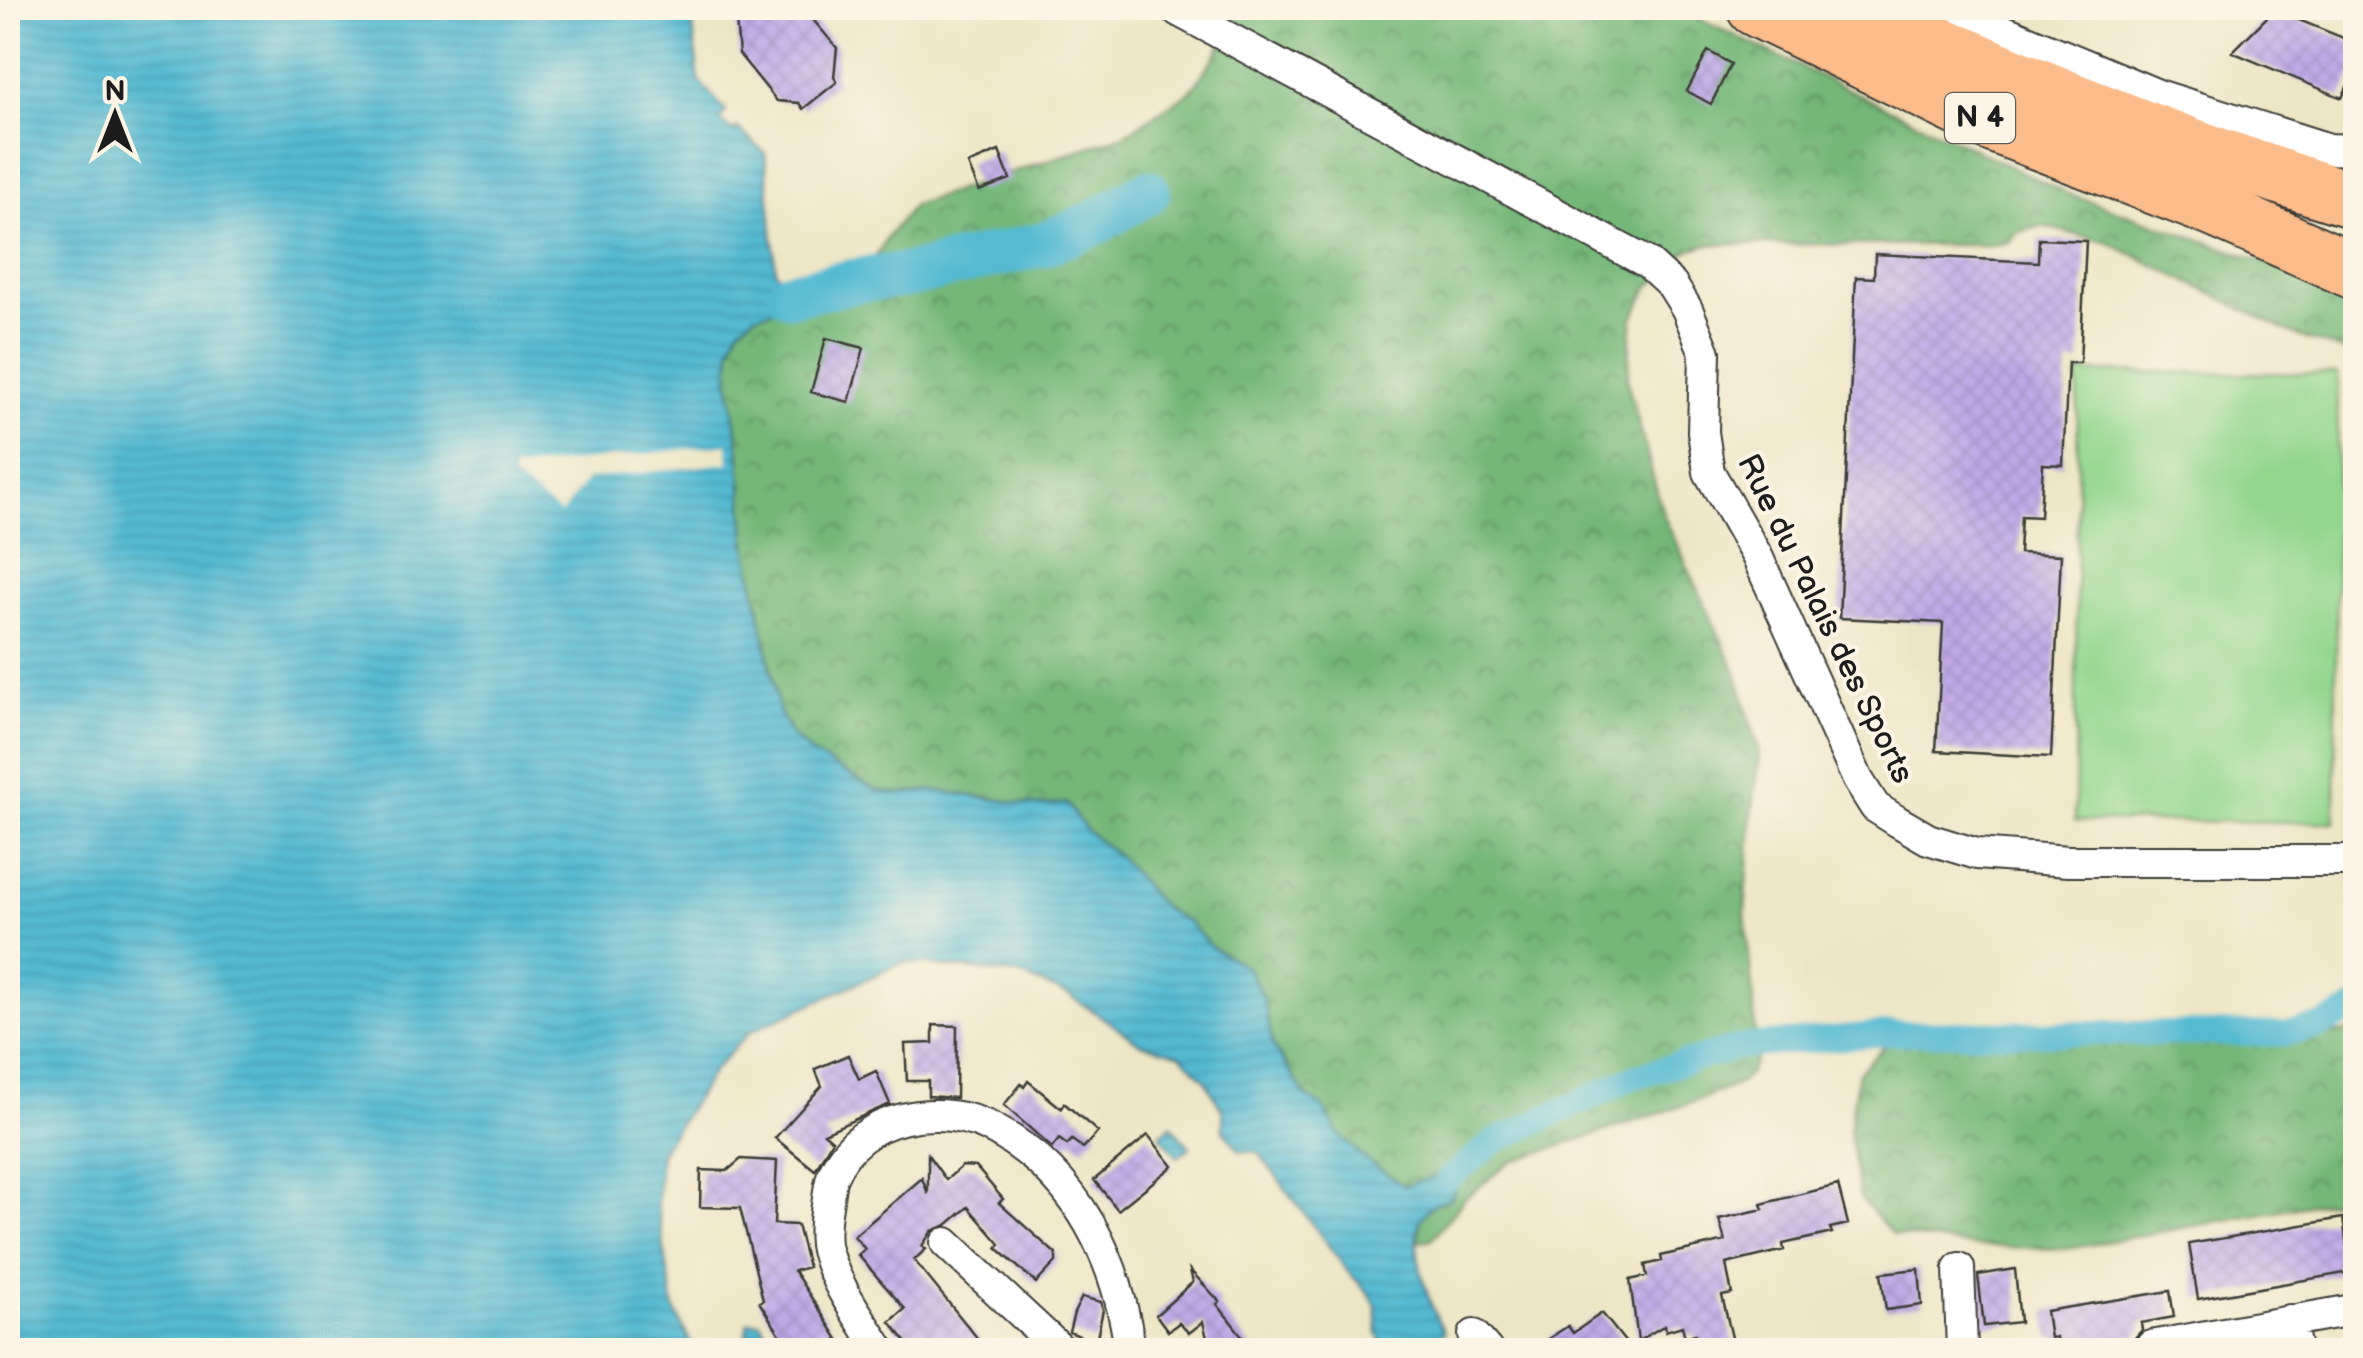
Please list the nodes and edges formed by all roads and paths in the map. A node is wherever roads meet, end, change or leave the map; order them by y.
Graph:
1 (1173, 8) edge
2 (1755, 8) edge
3 (1862, 8) edge
4 (1950, 8) edge
5 (2002, 72) junction
6 (2356, 150) edge
7 (2356, 180) edge
8 (2356, 201) edge
9 (2214, 209) junction
10 (2356, 254) edge
11 (2356, 272) edge
12 (2356, 861) edge
13 (946, 1244) dead end
14 (1959, 1268) dead end
15 (2347, 1311) dead end
16 (2290, 1320) junction
17 (2151, 1346) dead end
18 (880, 1350) edge
19 (1062, 1350) edge
20 (1130, 1350) edge
21 (1962, 1350) edge
22 (2296, 1350) edge

1 - 12 street, Rue du Palais des Sports
2 - 9 highway, N 4
3 - 5 highway, N 4
4 - 6 street
5 - 7 highway
5 - 8 highway, N 4
9 - 10 highway, N 4
9 - 11 highway
13 - 19 street
14 - 21 street
15 - 16 street
16 - 17 street
16 - 22 street
18 - 20 street

